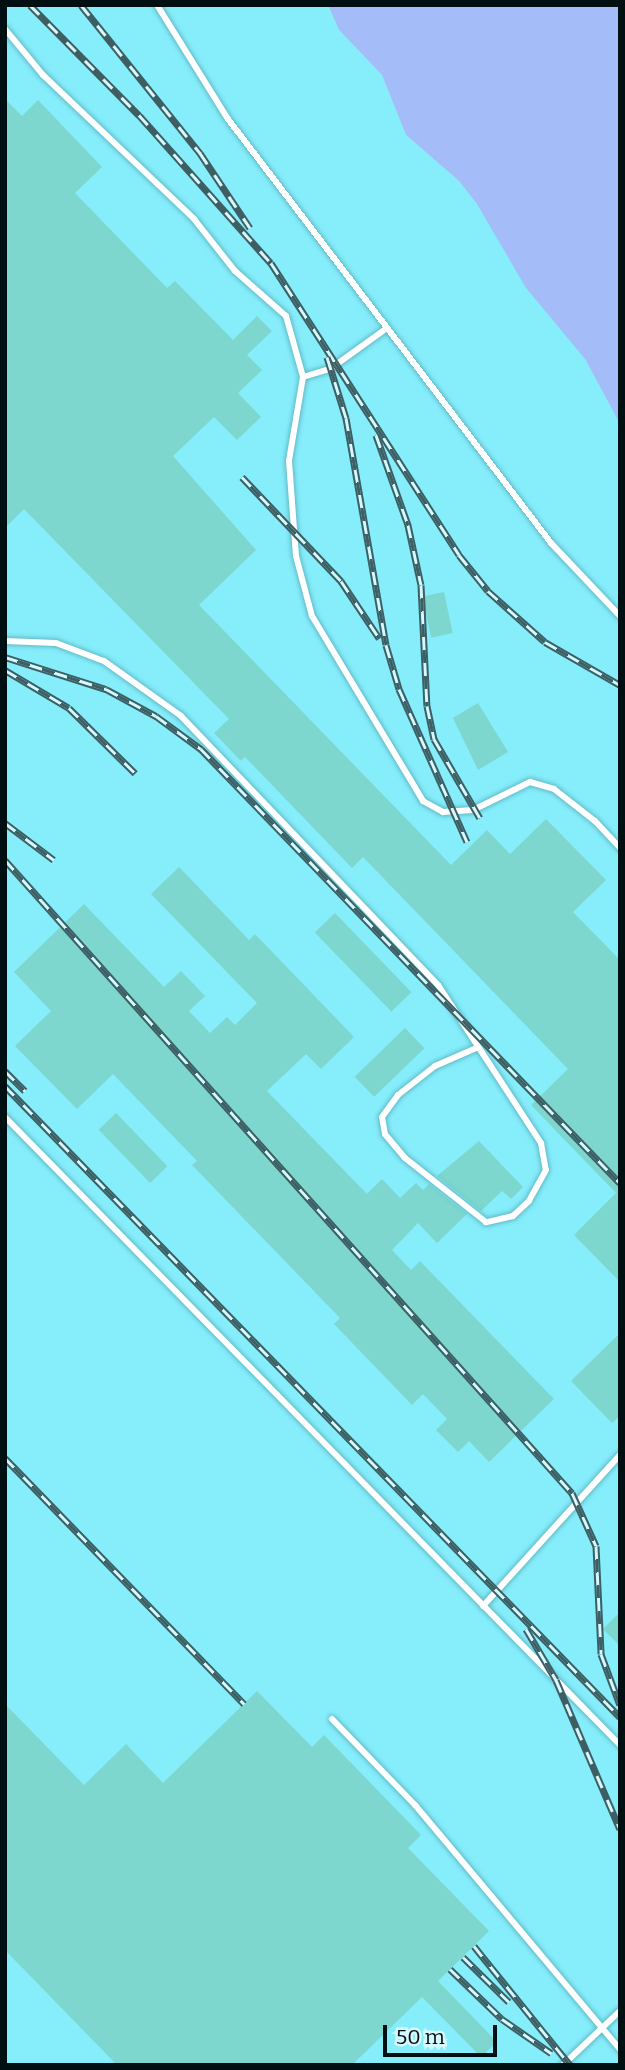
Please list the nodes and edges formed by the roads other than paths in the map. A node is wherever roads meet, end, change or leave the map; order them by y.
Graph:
1 (158, 5) edge
2 (5, 29) edge
3 (387, 328) junction
4 (303, 377) junction
5 (620, 617) edge
6 (5, 641) edge
7 (620, 848) edge
8 (476, 1048) junction
9 (5, 1117) edge
10 (620, 1455) edge
11 (483, 1606) junction
12 (332, 1719) dead end
13 (620, 1745) edge
14 (620, 2011) edge
15 (601, 2029) junction
16 (620, 2049) edge
17 (563, 2065) edge

1 - 3 lane
2 - 4 lane
3 - 4 lane
3 - 5 lane
4 - 7 lane
6 - 8 lane
8 - 8 lane
9 - 11 lane
10 - 11 lane
11 - 13 lane
12 - 15 lane
14 - 15 lane
15 - 16 lane
15 - 17 lane

